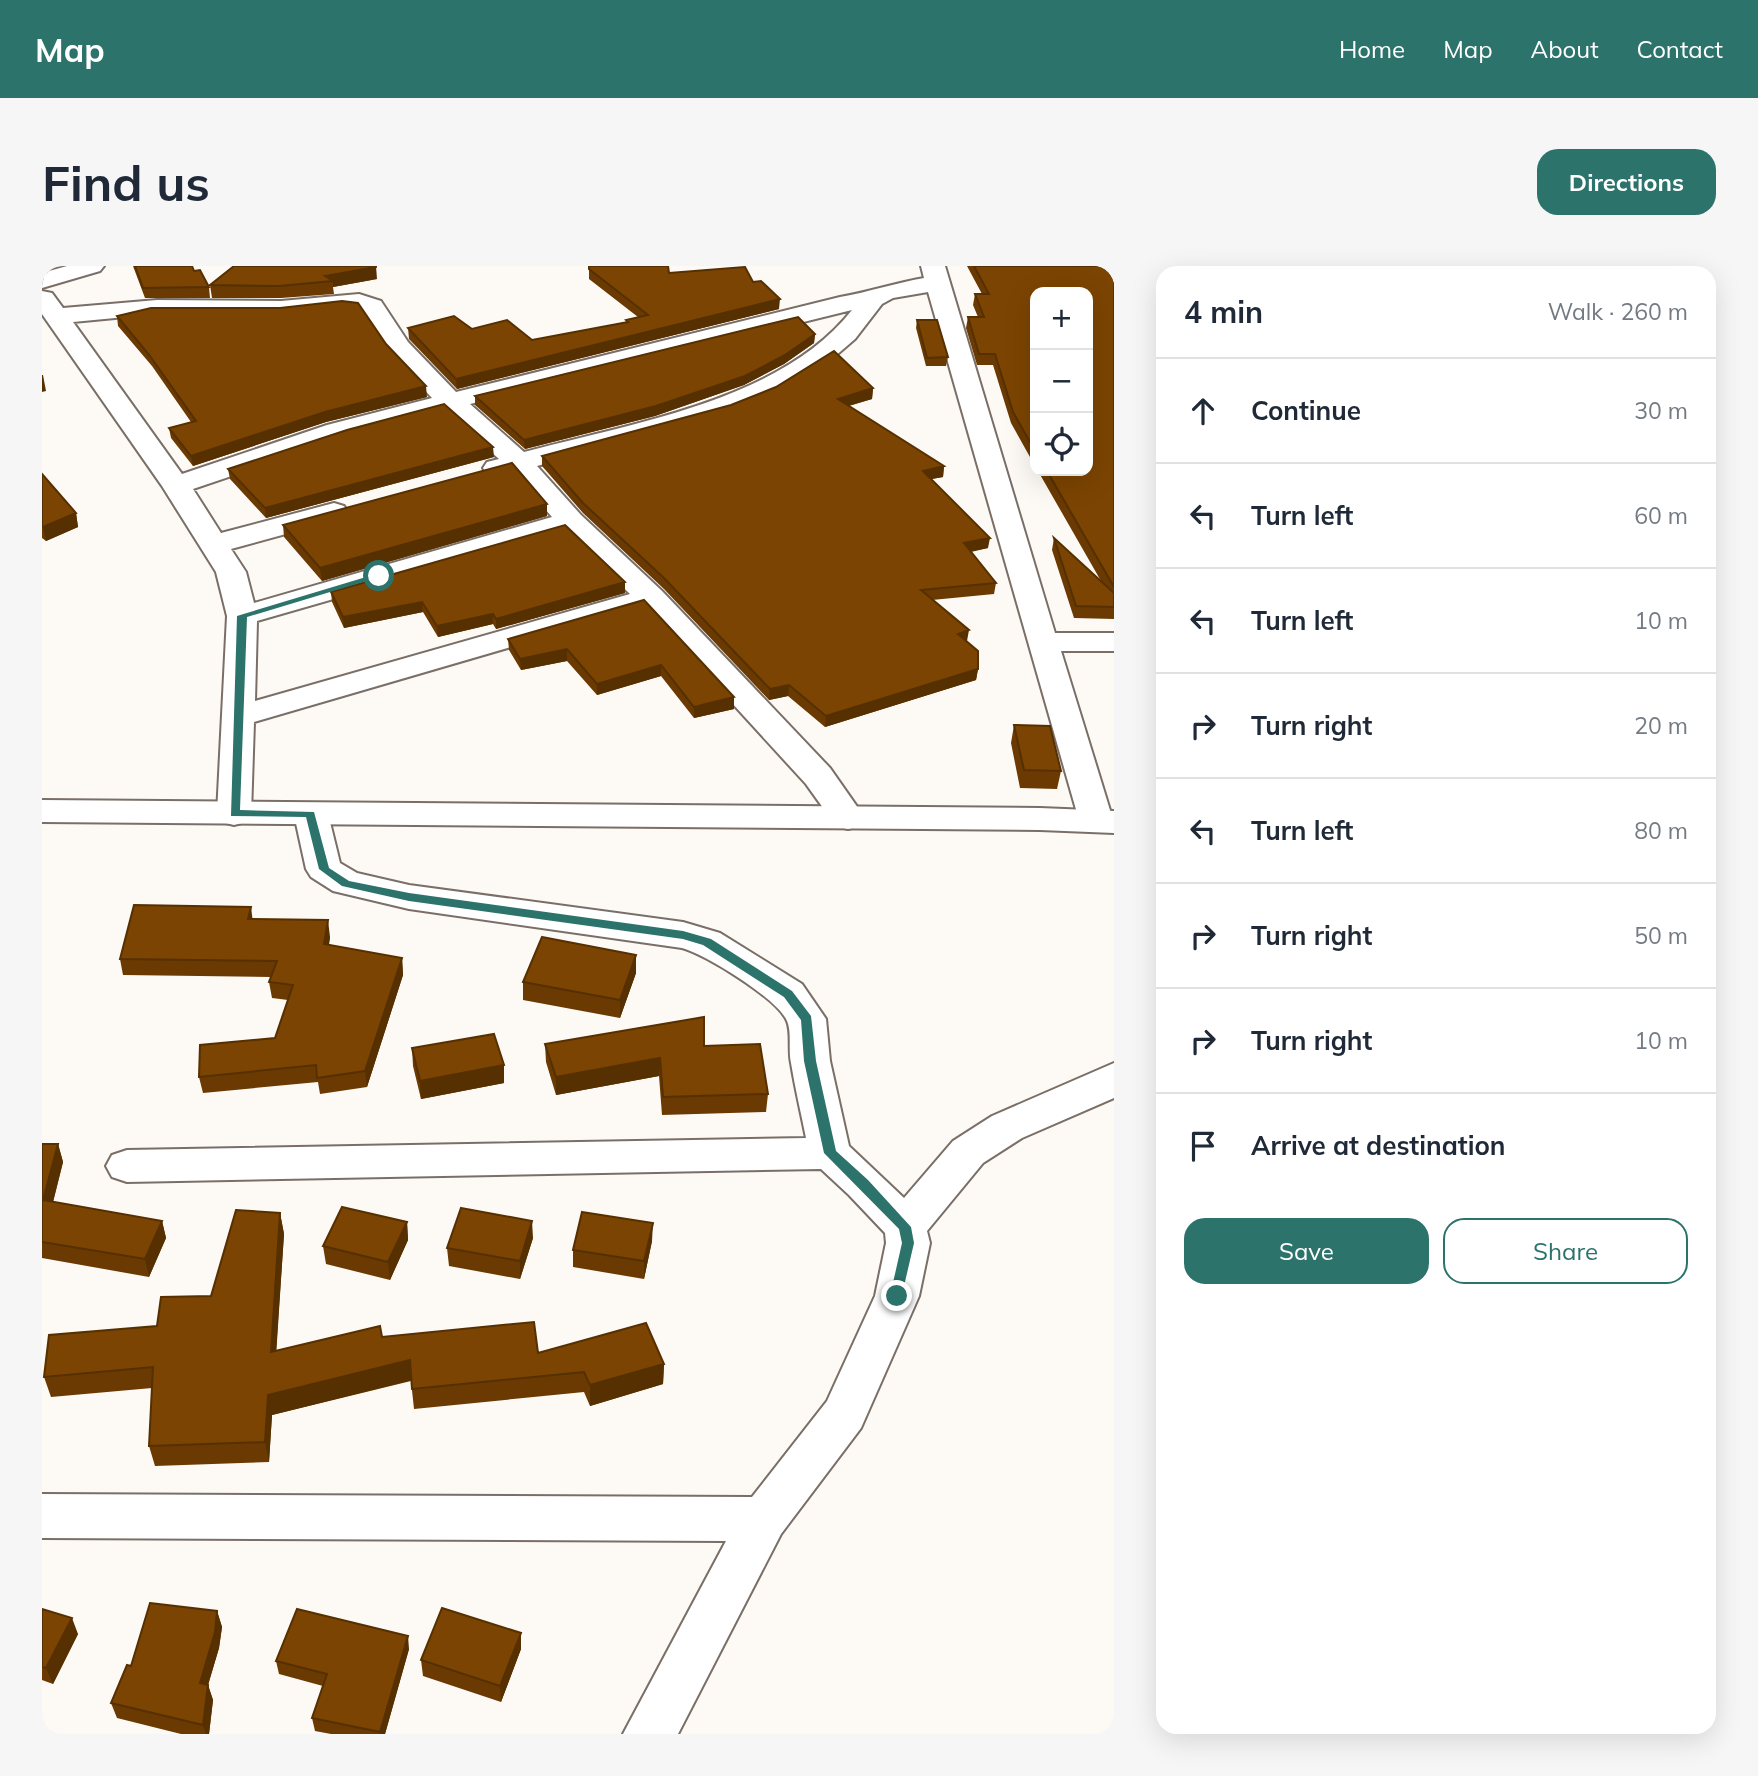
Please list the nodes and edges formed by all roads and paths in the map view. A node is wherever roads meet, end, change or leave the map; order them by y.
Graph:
1 (78, 268) edge
2 (936, 275) edge
3 (42, 281) edge
4 (873, 299) junction
5 (49, 306) edge
6 (450, 401) junction
7 (519, 462) junction
8 (466, 476) edge
9 (176, 485) junction
10 (360, 505) edge
11 (571, 521) junction
12 (215, 544) junction
13 (651, 597) junction
14 (242, 616) junction
15 (1044, 642) junction
16 (1114, 642) edge
17 (240, 716) junction
18 (42, 811) edge
19 (234, 814) junction
20 (311, 814) junction
21 (848, 818) junction
22 (1105, 821) edge
23 (1114, 1078) edge
24 (830, 1153) junction
25 (127, 1166) dead end
26 (905, 1227) junction
27 (42, 1516) edge
28 (764, 1519) junction
29 (650, 1734) edge

1 - 3 street
2 - 4 street
2 - 15 street
4 - 6 street
4 - 7 street
5 - 6 street
5 - 9 street
6 - 7 street
6 - 9 street
7 - 8 street
7 - 11 street
9 - 12 street
10 - 12 street
11 - 13 street
11 - 14 street
12 - 14 street
13 - 17 street
13 - 21 street
14 - 17 street
15 - 16 street
15 - 22 street
17 - 19 street
18 - 19 street
19 - 20 street
20 - 21 street
20 - 24 street
21 - 22 street
23 - 26 street
24 - 25 street
24 - 26 street
26 - 28 street
27 - 28 street
28 - 29 street

